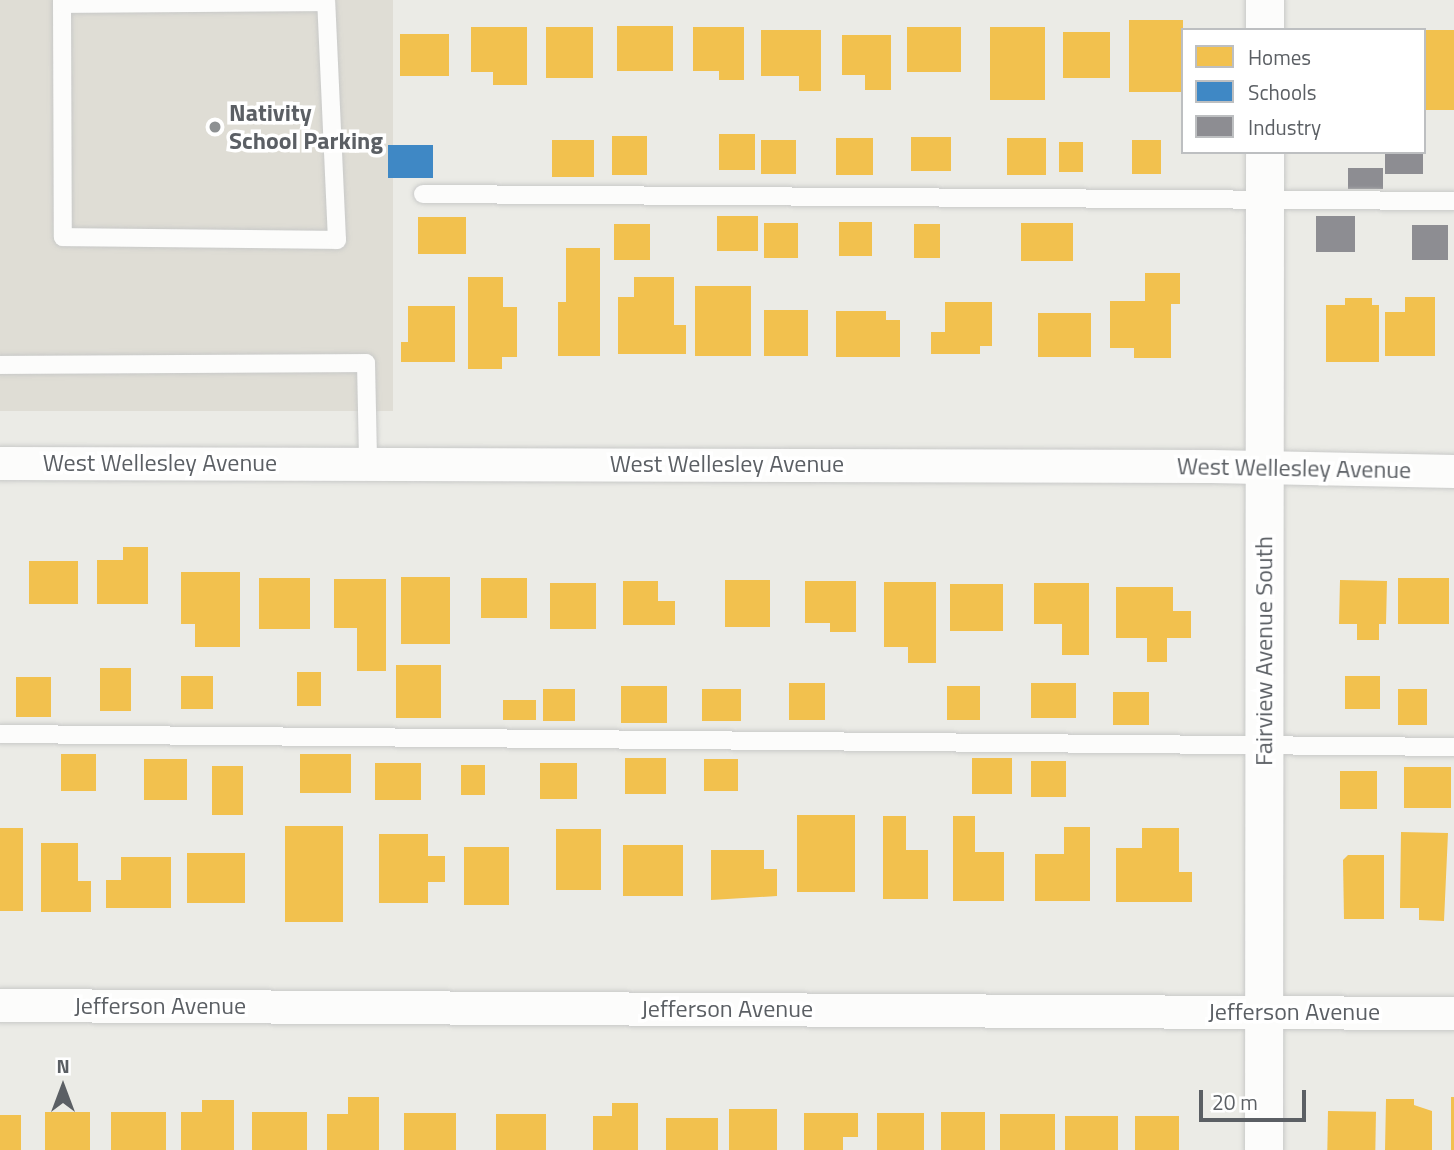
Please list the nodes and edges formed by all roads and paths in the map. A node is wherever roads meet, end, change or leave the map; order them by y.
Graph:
1 (1265, 0) edge
2 (62, 2) edge
3 (1265, 28) edge
4 (1265, 154) edge
5 (423, 194) dead end
6 (1265, 200) junction
7 (1454, 201) edge
8 (0, 365) edge
9 (368, 462) junction
10 (0, 463) edge
11 (1263, 467) junction
12 (1454, 471) edge
13 (0, 734) edge
14 (1264, 747) junction
15 (1454, 747) edge
16 (0, 1005) edge
17 (1263, 1012) junction
18 (1454, 1013) edge
19 (1264, 1150) edge

1 - 3 street
2 - 2 lane
4 - 6 street, Fairview Avenue South
5 - 6 lane
6 - 7 lane
6 - 11 street, Fairview Avenue South
8 - 9 lane
9 - 10 street, West Wellesley Avenue
9 - 11 street, West Wellesley Avenue
11 - 12 street, West Wellesley Avenue
11 - 14 street, Fairview Avenue South
13 - 14 lane
14 - 15 lane
14 - 17 street, Fairview Avenue South
16 - 17 street, Jefferson Avenue
17 - 18 street, Jefferson Avenue
17 - 19 street, Fairview Avenue South

